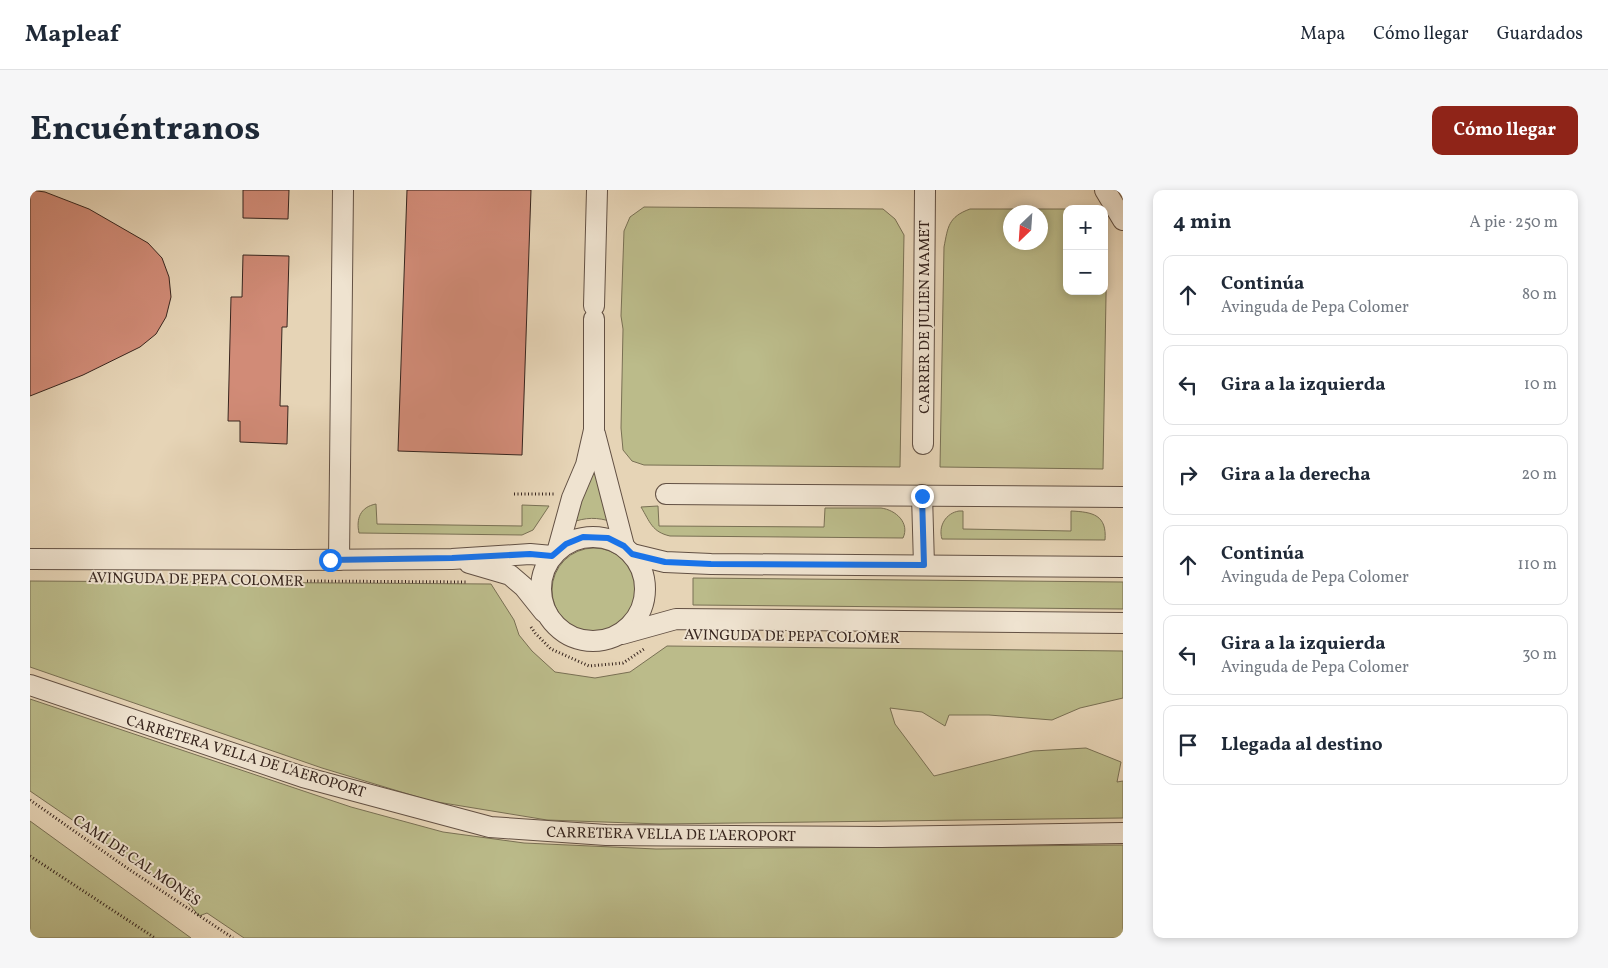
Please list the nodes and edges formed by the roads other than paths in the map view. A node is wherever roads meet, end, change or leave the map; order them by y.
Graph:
1 (343, 190) edge
2 (597, 190) edge
3 (925, 190) edge
4 (1105, 190) edge
5 (1123, 220) edge
6 (594, 430) junction
7 (923, 444) dead end
8 (666, 494) dead end
9 (922, 496) junction
10 (1123, 498) edge
11 (628, 550) junction
12 (555, 553) junction
13 (452, 558) junction
14 (30, 559) edge
15 (339, 560) junction
16 (924, 565) junction
17 (1123, 567) edge
18 (1123, 623) edge
19 (555, 626) junction
20 (622, 634) junction
21 (30, 685) edge
22 (1123, 833) edge

1 - 15 street
2 - 6 street
3 - 7 street, CARRER DE JULIEN MAMET
4 - 5 street
6 - 11 street
6 - 12 street
8 - 9 street
9 - 10 street
9 - 16 street
11 - 12 street
11 - 16 street
11 - 20 street
12 - 13 street, AVINGUDA DE PEPA COLOMER
12 - 19 street
13 - 15 street, AVINGUDA DE PEPA COLOMER
13 - 19 street, AVINGUDA DE PEPA COLOMER
14 - 15 street, AVINGUDA DE PEPA COLOMER
16 - 17 street
18 - 20 street, AVINGUDA DE PEPA COLOMER
19 - 20 street
21 - 22 street, CARRETERA VELLA DE L'AEROPORT

